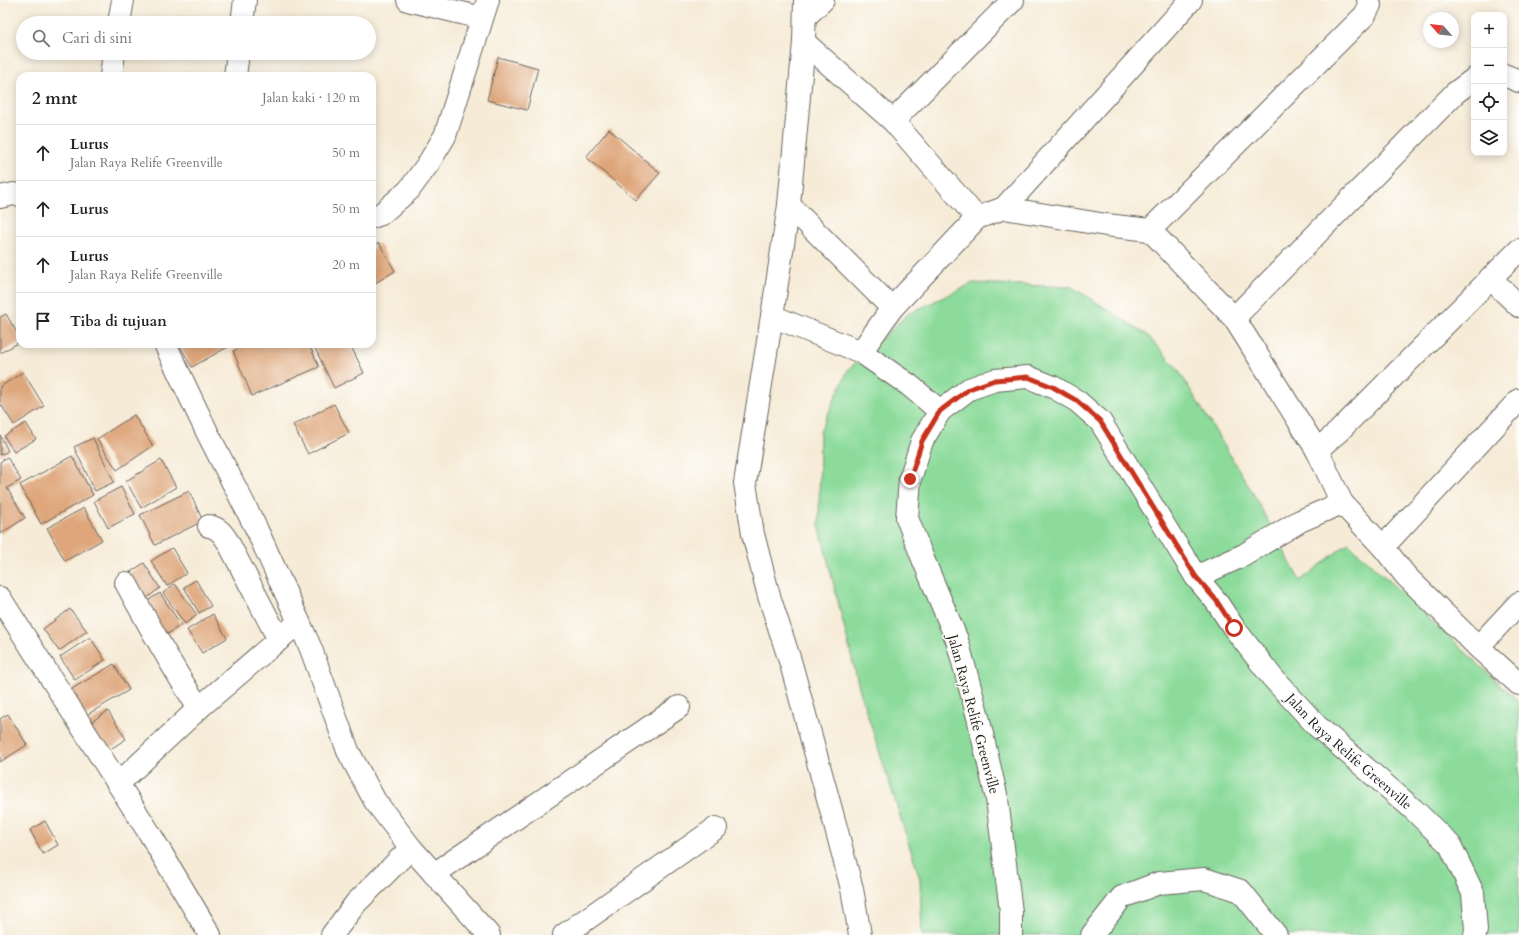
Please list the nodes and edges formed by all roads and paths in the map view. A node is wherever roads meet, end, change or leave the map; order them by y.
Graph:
1 (123, 0) edge
2 (245, 0) edge
3 (408, 0) edge
4 (823, 0) edge
5 (1013, 0) edge
6 (1191, 0) edge
7 (1368, 0) edge
8 (485, 9) edge
9 (805, 9) edge
10 (120, 16) edge
11 (243, 16) edge
12 (804, 42) junction
13 (113, 60) edge
14 (237, 60) edge
15 (112, 72) edge
16 (236, 72) edge
17 (1507, 75) edge
18 (1471, 81) edge
19 (1519, 81) edge
20 (893, 121) junction
21 (16, 194) edge
22 (0, 197) edge
23 (789, 205) junction
24 (1004, 208) junction
25 (376, 216) edge
26 (977, 218) junction
27 (1150, 230) junction
28 (1519, 250) edge
29 (1490, 278) junction
30 (1519, 306) edge
31 (892, 308) junction
32 (772, 316) junction
33 (1234, 318) junction
34 (167, 348) edge
35 (861, 352) junction
36 (1519, 400) edge
37 (940, 411) junction
38 (1317, 450) junction
39 (1342, 504) junction
40 (210, 526) dead end
41 (1383, 547) junction
42 (1196, 577) junction
43 (126, 584) dead end
44 (0, 598) edge
45 (1519, 603) edge
46 (299, 622) junction
47 (279, 640) junction
48 (1478, 647) junction
49 (1519, 684) edge
50 (679, 707) dead end
51 (198, 708) junction
52 (118, 784) junction
53 (716, 828) dead end
54 (411, 848) junction
55 (434, 874) junction
56 (210, 935) edge
57 (332, 935) edge
58 (489, 935) edge
59 (564, 935) edge
60 (860, 935) edge
61 (1011, 935) edge
62 (1092, 935) edge
63 (1276, 935) edge
64 (1474, 935) edge

1 - 10 street
2 - 11 street
3 - 8 street
4 - 9 street
5 - 20 street
6 - 24 street
7 - 27 street
8 - 25 street
9 - 12 street
12 - 20 street
12 - 23 street
13 - 15 street
14 - 16 street
17 - 19 street
18 - 33 street
20 - 26 street
21 - 22 street
23 - 31 street
23 - 32 street
24 - 26 street
24 - 27 street
26 - 31 street
27 - 33 street
28 - 29 street
29 - 30 street
29 - 38 street
31 - 35 street
32 - 35 street
32 - 60 street
33 - 38 street
34 - 46 street
35 - 37 street
36 - 41 street
37 - 42 street, Jalan Raya Relife Greenville
37 - 61 street, Jalan Raya Relife Greenville
38 - 39 street
39 - 41 street
39 - 42 street
40 - 47 street
41 - 48 street
42 - 64 street, Jalan Raya Relife Greenville
43 - 51 street
44 - 52 street
45 - 48 street
46 - 47 street
46 - 54 street
47 - 51 street
48 - 49 street
50 - 55 street
51 - 52 street
52 - 56 street
53 - 59 street
54 - 55 street
54 - 57 street
55 - 58 street
62 - 63 street

